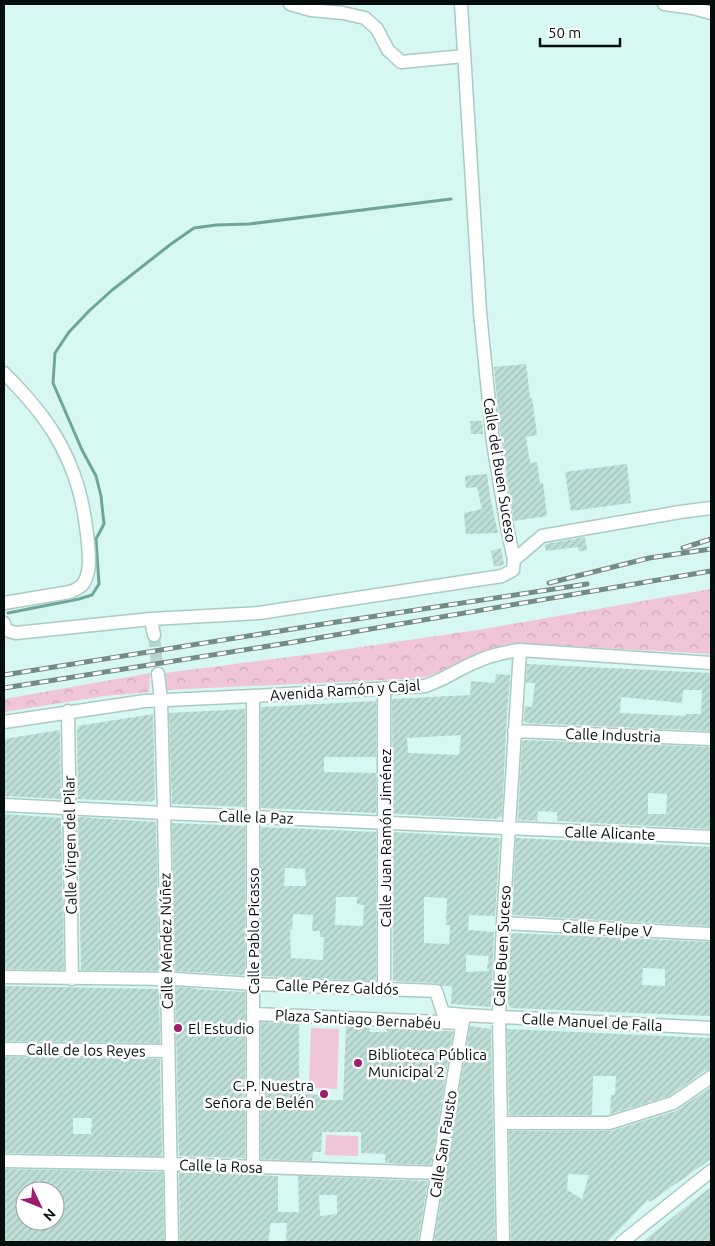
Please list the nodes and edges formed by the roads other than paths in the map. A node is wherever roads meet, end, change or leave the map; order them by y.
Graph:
1 (290, 4) edge
2 (462, 4) edge
3 (664, 4) edge
4 (692, 6) edge
5 (711, 13) edge
6 (464, 56) junction
7 (4, 373) edge
8 (711, 508) edge
9 (514, 560) junction
10 (4, 603) edge
11 (151, 619) junction
12 (4, 623) edge
13 (154, 635) tunnel mouth
14 (520, 650) junction
15 (711, 663) edge
16 (158, 674) tunnel mouth
17 (384, 688) junction
18 (253, 696) junction
19 (161, 700) junction
20 (68, 712) junction
21 (4, 722) edge
22 (514, 731) junction
23 (711, 739) edge
24 (4, 805) edge
25 (69, 808) junction
26 (164, 814) junction
27 (253, 817) junction
28 (385, 822) junction
29 (508, 829) junction
30 (711, 837) edge
31 (503, 924) junction
32 (711, 934) edge
33 (4, 977) edge
34 (72, 978) junction
35 (166, 980) junction
36 (254, 984) junction
37 (384, 989) junction
38 (443, 1013) joint
39 (254, 1014) junction
40 (499, 1017) junction
41 (463, 1019) junction
42 (711, 1028) edge
43 (4, 1049) edge
44 (168, 1052) junction
45 (711, 1077) edge
46 (501, 1123) junction
47 (4, 1161) edge
48 (170, 1164) junction
49 (254, 1167) junction
50 (711, 1171) edge
51 (438, 1173) junction
52 (172, 1242) edge
53 (426, 1242) edge
54 (503, 1242) edge
55 (622, 1242) edge

1 - 6 street
2 - 6 street, Calle del Buen Suceso
3 - 4 street
4 - 5 street
6 - 9 street, Calle del Buen Suceso
7 - 10 street
8 - 9 street
9 - 11 street, Calle del Buen Suceso
11 - 12 street
11 - 13 street
14 - 15 street, Avenida Ramón y Cajal
14 - 17 street, Avenida Ramón y Cajal
14 - 22 street, Calle Buen Suceso
16 - 19 street, Calle Méndez Núñez
17 - 18 street, Avenida Ramón y Cajal
17 - 28 street, Calle Juan Ramón Jiménez
18 - 19 street, Avenida Ramón y Cajal
18 - 27 street, Calle Pablo Picasso
19 - 20 street, Avenida Ramón y Cajal
19 - 26 street, Calle Méndez Núñez
20 - 21 street, Avenida Ramón y Cajal
20 - 25 street, Calle Virgen del Pilar
22 - 23 street, Calle Industria
22 - 29 street, Calle Buen Suceso
24 - 25 street, Calle la Paz
25 - 26 street, Calle la Paz
25 - 34 street, Calle Virgen del Pilar
26 - 27 street, Calle la Paz
26 - 35 street, Calle Méndez Núñez
27 - 28 street, Calle la Paz
27 - 36 street, Calle Pablo Picasso
28 - 29 street, Calle la Paz
28 - 37 street, Calle Juan Ramón Jiménez
29 - 30 street, Calle Alicante
29 - 31 street, Calle Buen Suceso
31 - 32 street, Calle Felipe V
31 - 40 street, Calle Buen Suceso
33 - 34 street, Calle Pérez Galdós
34 - 35 street, Calle Pérez Galdós
35 - 36 street, Calle Pérez Galdós
35 - 44 street, Calle Méndez Núñez
36 - 37 street, Calle Pérez Galdós
36 - 39 street, Calle Pablo Picasso
37 - 38 street, Calle Pérez Galdós
38 - 41 street, Calle Manuel de Falla
39 - 41 street, Plaza Santiago Bernabéu
39 - 49 street, Calle Pablo Picasso
40 - 41 street, Calle Manuel de Falla
40 - 42 street, Calle Manuel de Falla
40 - 46 street, Calle Buen Suceso
41 - 51 street, Calle San Fausto
43 - 44 street, Calle de los Reyes
44 - 48 street, Calle Méndez Núñez
45 - 46 street
46 - 54 street, Calle Buen Suceso
47 - 48 street, Calle la Rosa
48 - 49 street, Calle la Rosa
48 - 52 street, Calle Méndez Núñez
49 - 51 street, Calle la Rosa
50 - 55 street
51 - 53 street, Calle San Fausto

